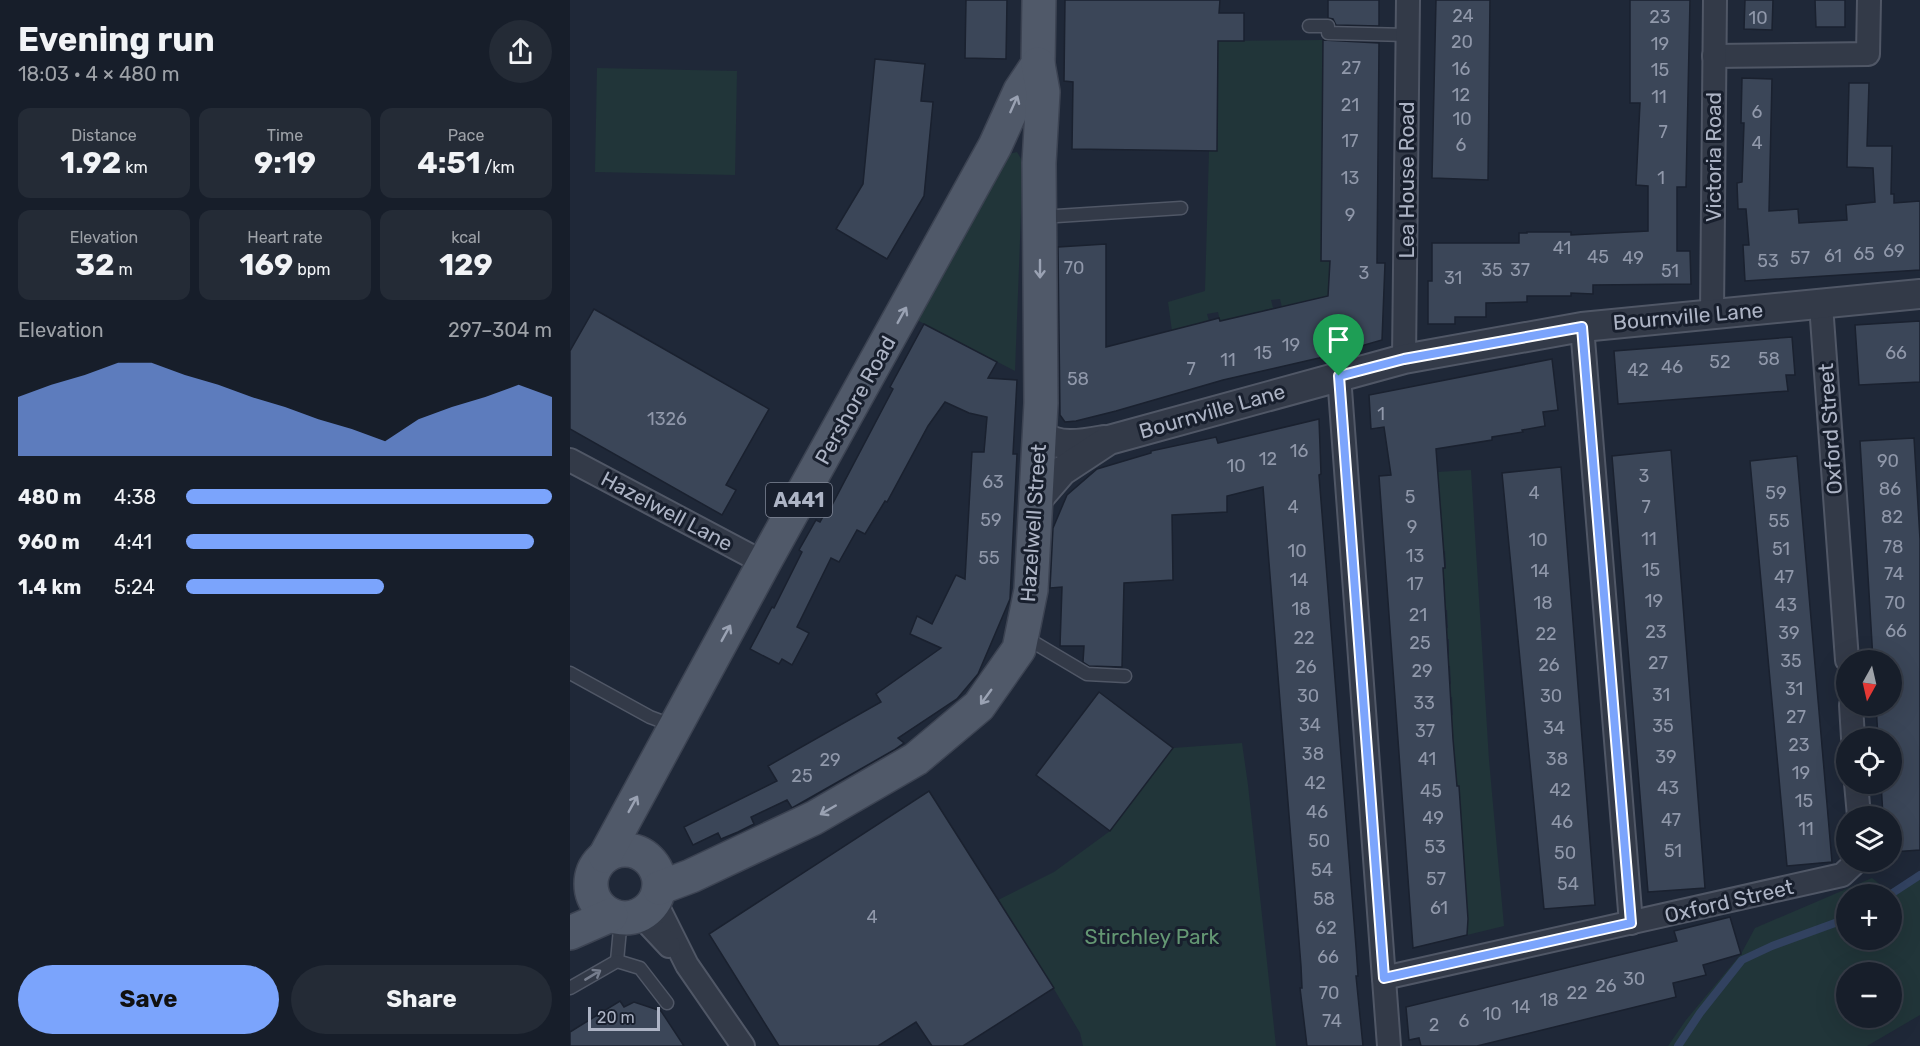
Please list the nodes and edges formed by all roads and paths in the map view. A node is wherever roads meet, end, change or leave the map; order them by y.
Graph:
1 (1039, 0) edge
2 (1408, 0) edge
3 (1715, 0) edge
4 (1869, 0) edge
5 (1309, 26) dead end
6 (1407, 34) junction
7 (1714, 56) junction
8 (1038, 64) junction
9 (995, 146) junction
10 (1039, 163) junction
11 (1181, 208) dead end
12 (1040, 217) junction
13 (1920, 294) edge
14 (1821, 305) junction
15 (1712, 313) junction
16 (1582, 327) junction
17 (1404, 359) junction
18 (1339, 376) junction
19 (1040, 434) junction
20 (1109, 440) junction
21 (570, 460) edge
22 (1037, 500) junction
23 (764, 563) junction
24 (1022, 635) junction
25 (1846, 650) edge
26 (570, 673) edge
27 (1125, 676) dead end
28 (675, 726) junction
29 (605, 856) junction
30 (1845, 872) edge
31 (580, 897) edge
32 (637, 907) junction
33 (1631, 923) junction
34 (570, 933) edge
35 (617, 961) junction
36 (1384, 978) junction
37 (570, 988) edge
38 (667, 1003) dead end
39 (743, 1046) edge
40 (1389, 1046) edge

1 - 8 main road
2 - 6 street, Lea House Road
3 - 7 street, Victoria Road
4 - 7 street
5 - 6 lane
6 - 17 street, Lea House Road
7 - 15 street, Victoria Road
9 -> 8 main road, Pershore Road / A441
8 - 10 main road, Hazelwell Street
9 - 10 main road
23 -> 9 main road, Pershore Road / A441
10 - 12 main road, Hazelwell Street
11 - 12 lane
12 -> 19 main road, Hazelwell Street
13 - 14 street, Bournville Lane
14 - 15 street, Bournville Lane
14 - 25 street, Oxford Street
15 - 16 street, Bournville Lane
16 - 17 street, Bournville Lane
16 - 33 street
17 - 18 street, Bournville Lane
18 - 20 street, Bournville Lane
18 - 36 street
19 - 20 street, Bournville Lane
19 - 22 main road, Hazelwell Street
20 - 22 street, Bournville Lane
21 - 23 street, Hazelwell Lane
22 - 24 main road, Hazelwell Street
28 -> 23 main road, Pershore Road / A441
24 - 27 lane
24 -> 32 main road, Hazelwell Street
26 - 28 lane
29 -> 28 main road, Pershore Road / A441
29 - 31 main road, Pershore Road
29 - 32 main road
30 - 33 street, Oxford Street
31 - 32 main road
32 - 34 main road
32 - 35 lane
32 - 39 street
33 - 36 street, Oxford Street
37 -> 35 lane
35 - 38 lane
36 - 40 street

